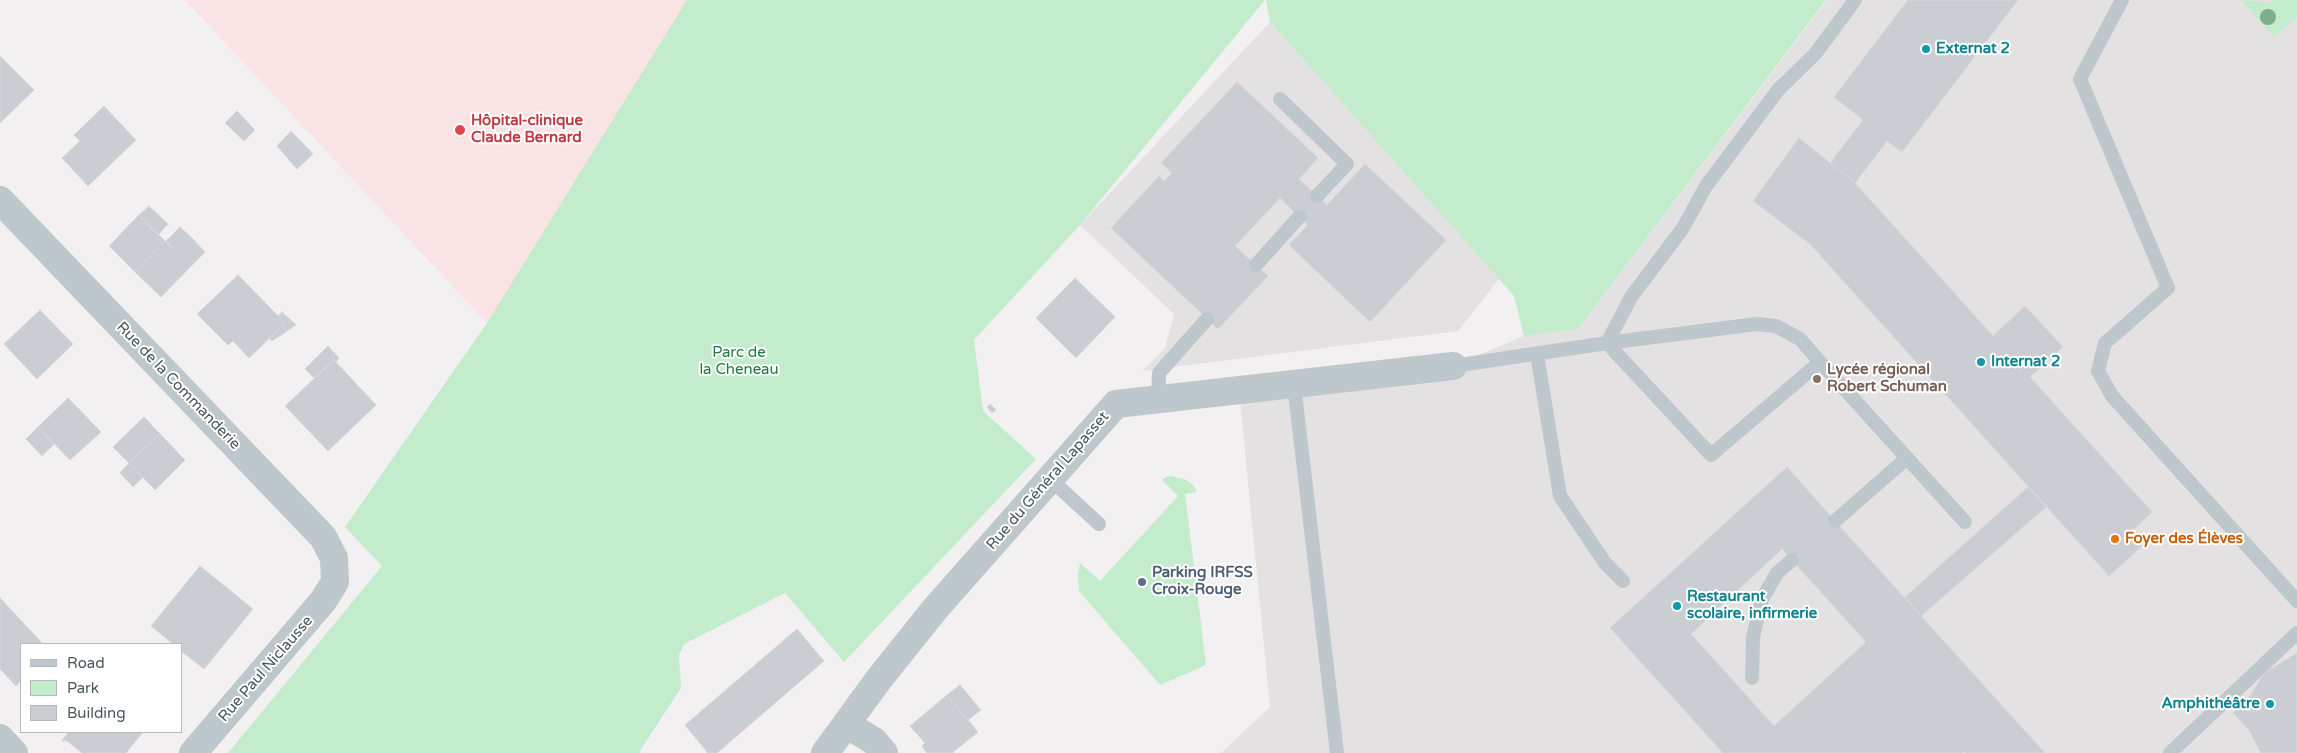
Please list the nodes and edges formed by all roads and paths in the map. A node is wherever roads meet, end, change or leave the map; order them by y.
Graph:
1 (1855, 0) edge
2 (2122, 0) edge
3 (1280, 100) dead end
4 (1318, 196) dead end
5 (0, 200) edge
6 (1299, 216) dead end
7 (1256, 265) dead end
8 (1207, 319) dead end
9 (1607, 344) junction
10 (1537, 354) junction
11 (1820, 362) junction
12 (1453, 366) joint
13 (1294, 384) junction
14 (1158, 399) junction
15 (1907, 458) junction
16 (1049, 478) junction
17 (1836, 521) dead end
18 (1964, 522) dead end
19 (1099, 524) dead end
20 (1792, 560) dead end
21 (1623, 581) dead end
22 (334, 582) joint
23 (2297, 601) edge
24 (2297, 633) edge
25 (1752, 678) dead end
26 (846, 724) junction
27 (0, 738) edge
28 (14, 753) edge
29 (193, 753) edge
30 (825, 753) edge
31 (884, 753) edge
32 (1337, 753) edge
33 (2170, 753) edge

1 - 9 lane
2 - 23 lane
3 - 4 lane
5 - 22 street, Rue de la Commanderie
6 - 7 lane
8 - 14 lane
9 - 10 lane
9 - 11 lane
9 - 11 lane
10 - 12 lane
10 - 21 lane
11 - 15 lane
12 - 13 street, Rue du Général Lapasset
13 - 14 street, Rue du Général Lapasset
13 - 32 lane
14 - 16 street, Rue du Général Lapasset
15 - 17 lane
15 - 18 lane
16 - 19 lane
16 - 26 street, Rue du Général Lapasset
20 - 25 lane
22 - 29 street, Rue Paul Niclausse
24 - 33 lane
26 - 30 street, Rue du Général Lapasset
26 - 31 street
27 - 28 street

